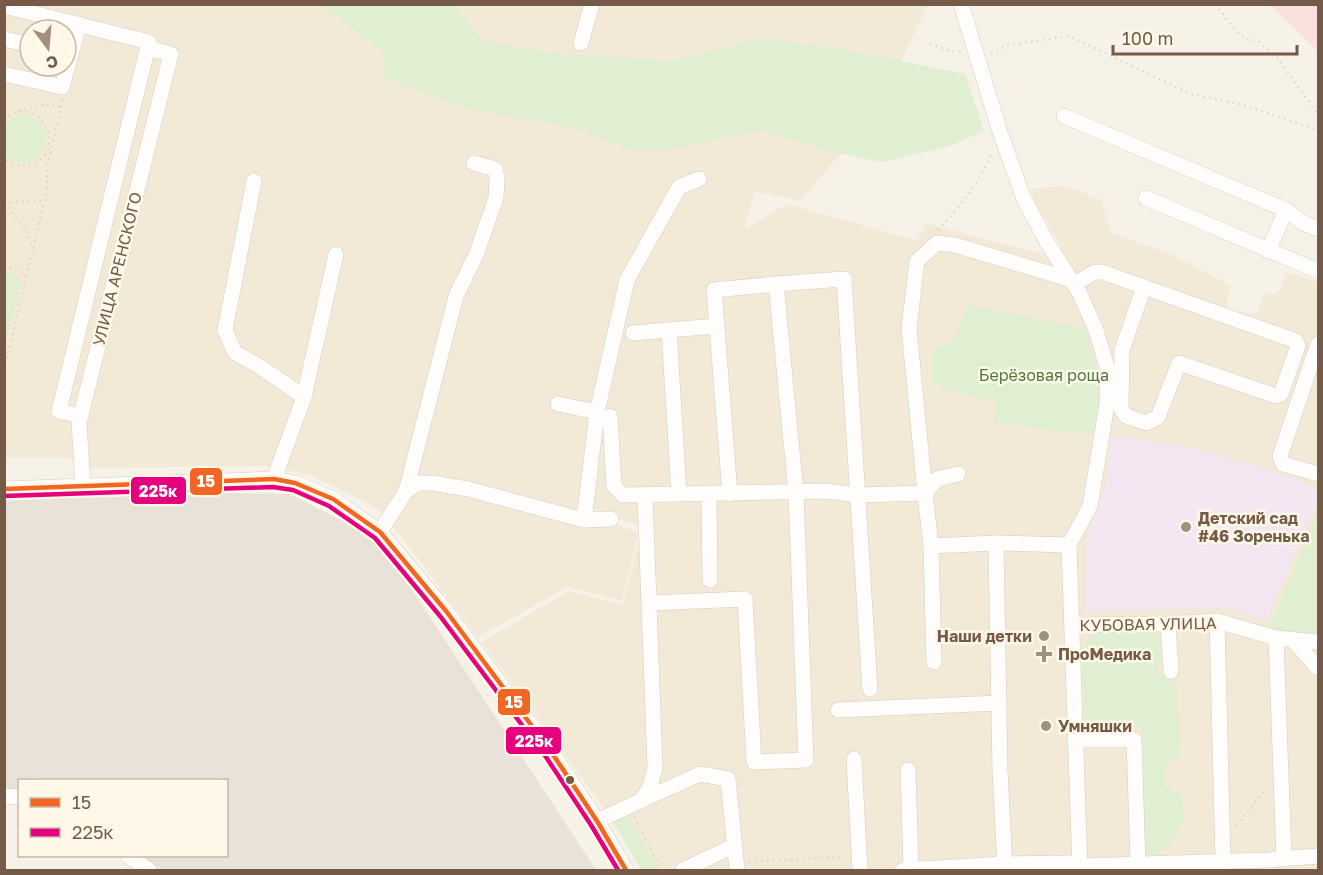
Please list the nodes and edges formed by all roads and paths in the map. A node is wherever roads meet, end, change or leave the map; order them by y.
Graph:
1 (592, 4) edge
2 (961, 4) edge
3 (1215, 4) edge
4 (4, 6) edge
5 (79, 24) junction
6 (78, 27) edge
7 (581, 43) dead end
8 (930, 44) dead end
9 (148, 48) junction
10 (976, 56) junction
11 (4, 74) edge
12 (64, 78) edge
13 (62, 87) junction
14 (61, 106) junction
15 (10, 115) junction
16 (1064, 116) dead end
17 (1318, 116) edge
18 (4, 119) edge
19 (1318, 130) edge
20 (1000, 132) junction
21 (50, 145) junction
22 (4, 158) edge
23 (474, 163) dead end
24 (699, 179) dead end
25 (254, 181) dead end
26 (111, 198) junction
27 (1146, 198) dead end
28 (44, 201) junction
29 (134, 203) junction
30 (5, 204) edge
31 (1286, 210) junction
32 (1318, 229) edge
33 (937, 243) junction
34 (33, 249) junction
35 (1268, 251) junction
36 (336, 254) dead end
37 (4, 266) edge
38 (1318, 271) edge
39 (26, 277) junction
40 (1073, 282) junction
41 (776, 284) junction
42 (1144, 287) junction
43 (717, 326) junction
44 (669, 330) junction
45 (633, 333) dead end
46 (1318, 344) edge
47 (10, 347) junction
48 (4, 348) edge
49 (5, 364) edge
50 (4, 370) edge
51 (304, 397) junction
52 (558, 404) dead end
53 (604, 414) junction
54 (80, 416) junction
55 (958, 474) dead end
56 (1318, 474) edge
57 (274, 479) junction
58 (83, 486) junction
59 (4, 489) edge
60 (406, 491) junction
61 (796, 493) junction
62 (925, 493) junction
63 (679, 494) junction
64 (709, 494) junction
65 (730, 494) junction
66 (645, 495) junction
67 (859, 495) junction
68 (611, 519) dead end
69 (584, 520) junction
70 (380, 532) junction
71 (996, 543) junction
72 (1069, 545) junction
73 (931, 546) junction
74 (710, 580) dead end
75 (649, 603) junction
76 (1217, 621) junction
77 (1168, 624) junction
78 (1072, 625) junction
79 (1276, 638) junction
80 (1293, 640) junction
81 (1318, 642) edge
82 (934, 662) dead end
83 (1318, 668) edge
84 (1171, 671) dead end
85 (870, 689) dead end
86 (999, 703) junction
87 (838, 710) dead end
88 (1077, 740) junction
89 (854, 759) dead end
90 (908, 770) dead end
91 (1281, 772) junction
92 (634, 804) junction
93 (597, 821) junction
94 (1222, 841) junction
95 (728, 849) dead end
96 (1318, 856) edge
97 (131, 857) edge
98 (1284, 859) junction
99 (1223, 861) junction
100 (860, 863) edge
101 (1138, 864) junction
102 (1268, 865) edge
103 (737, 867) edge
104 (1006, 867) edge
105 (1029, 867) edge
106 (1169, 867) edge
107 (1080, 868) edge
108 (149, 870) edge
109 (626, 870) edge
110 (661, 870) edge
111 (683, 870) edge
112 (907, 870) edge

1 - 7 street
2 - 10 street
3 - 17 path
4 - 5 street
5 - 6 street
5 - 9 street
8 - 10 path
9 - 26 street
9 - 29 street, УЛИЦА АРЕНСКОГО
10 - 19 path
10 - 20 street
11 - 13 street
12 - 13 street
13 - 14 path
14 - 15 path
14 - 21 path
15 - 18 path
15 - 21 path
16 - 31 street
20 - 33 path
20 - 40 street
21 - 22 path
21 - 28 path
23 - 60 street
24 - 53 street
25 - 51 street
26 - 29 street
26 - 54 street
27 - 35 street
28 - 30 path
28 - 34 path
29 - 54 street, УЛИЦА АРЕНСКОГО
30 - 34 path
31 - 32 street
31 - 35 street
33 - 40 street
33 - 62 street
34 - 39 path
35 - 38 street
36 - 51 street
37 - 39 path
39 - 47 path
40 - 42 street
40 - 72 street
41 - 43 street
41 - 61 street
41 - 67 street
42 - 42 street
43 - 44 street
43 - 65 street
44 - 45 street
44 - 63 street
46 - 56 street
47 - 48 path
47 - 49 path
49 - 50 path
51 - 57 street
52 - 53 street
53 - 66 street
53 - 69 street
54 - 58 street, УЛИЦА АРЕНСКОГО
55 - 62 street
57 - 58 street
57 - 70 street
58 - 59 street
60 - 69 street
60 - 70 street
61 - 65 street
61 - 67 street
61 - 75 street
62 - 67 street
62 - 73 street
63 - 64 street
63 - 66 street
64 - 65 street
64 - 74 street
66 - 75 street
67 - 85 street
68 - 69 street
70 - 93 street
71 - 72 street
71 - 73 street
71 - 86 street
72 - 78 street
73 - 82 street
75 - 92 street
76 - 77 street, КУБОВАЯ УЛИЦА
76 - 79 street, КУБОВАЯ УЛИЦА
76 - 94 street
77 - 78 street, КУБОВАЯ УЛИЦА
77 - 84 street
78 - 88 street, КУБОВАЯ УЛИЦА
79 - 80 street, КУБОВАЯ УЛИЦА
79 - 91 street
80 - 81 street, КУБОВАЯ УЛИЦА
80 - 83 street
86 - 87 street
86 - 104 street
88 - 101 street
88 - 107 street, КУБОВАЯ УЛИЦА
89 - 100 street
90 - 112 street
91 - 94 path
91 - 98 street
92 - 93 street
92 - 103 street
92 - 110 path
93 - 109 street
94 - 99 street
95 - 111 street
96 - 98 street
97 - 108 street
98 - 102 street
99 - 102 street
99 - 106 street
100 - 103 path
101 - 106 street
101 - 107 street
104 - 105 street
104 - 112 street
105 - 107 street

